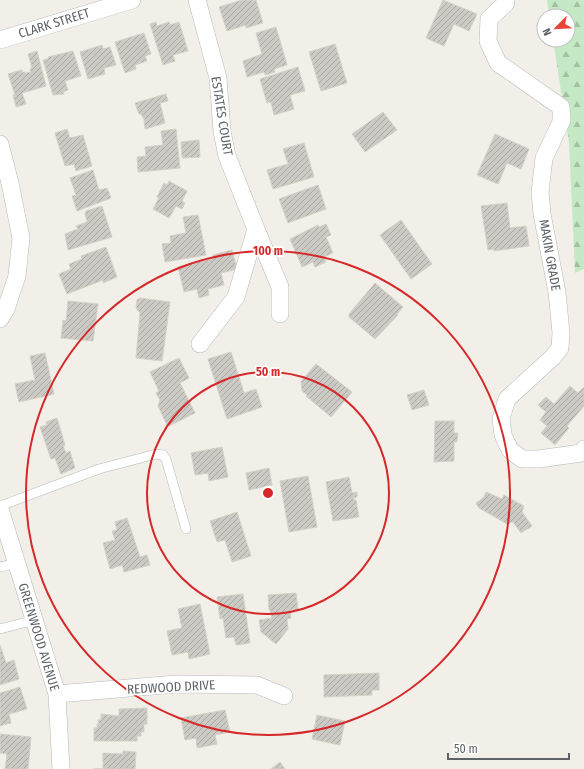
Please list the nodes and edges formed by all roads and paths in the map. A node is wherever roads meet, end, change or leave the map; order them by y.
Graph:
1 (132, 0) edge
2 (197, 0) edge
3 (506, 3) dead end
4 (0, 40) edge
5 (0, 144) edge
6 (256, 229) junction
7 (280, 314) dead end
8 (0, 319) edge
9 (200, 344) dead end
10 (583, 456) edge
11 (0, 506) edge
12 (0, 509) edge
13 (186, 529) dead end
14 (17, 563) junction
15 (0, 567) edge
16 (34, 620) junction
17 (0, 629) edge
18 (57, 694) junction
19 (284, 696) dead end
20 (61, 769) edge

1 - 4 street, CLARK STREET
2 - 6 street, ESTATES COURT
3 - 10 street, MAKIN GRADE
5 - 8 street
6 - 7 street, ESTATES COURT
6 - 9 street
11 - 13 lane
12 - 14 street, GREENWOOD AVENUE
14 - 15 lane
14 - 16 street, GREENWOOD AVENUE
16 - 17 lane
16 - 18 street, GREENWOOD AVENUE
18 - 19 street, REDWOOD DRIVE
18 - 20 street, GREENWOOD AVENUE

